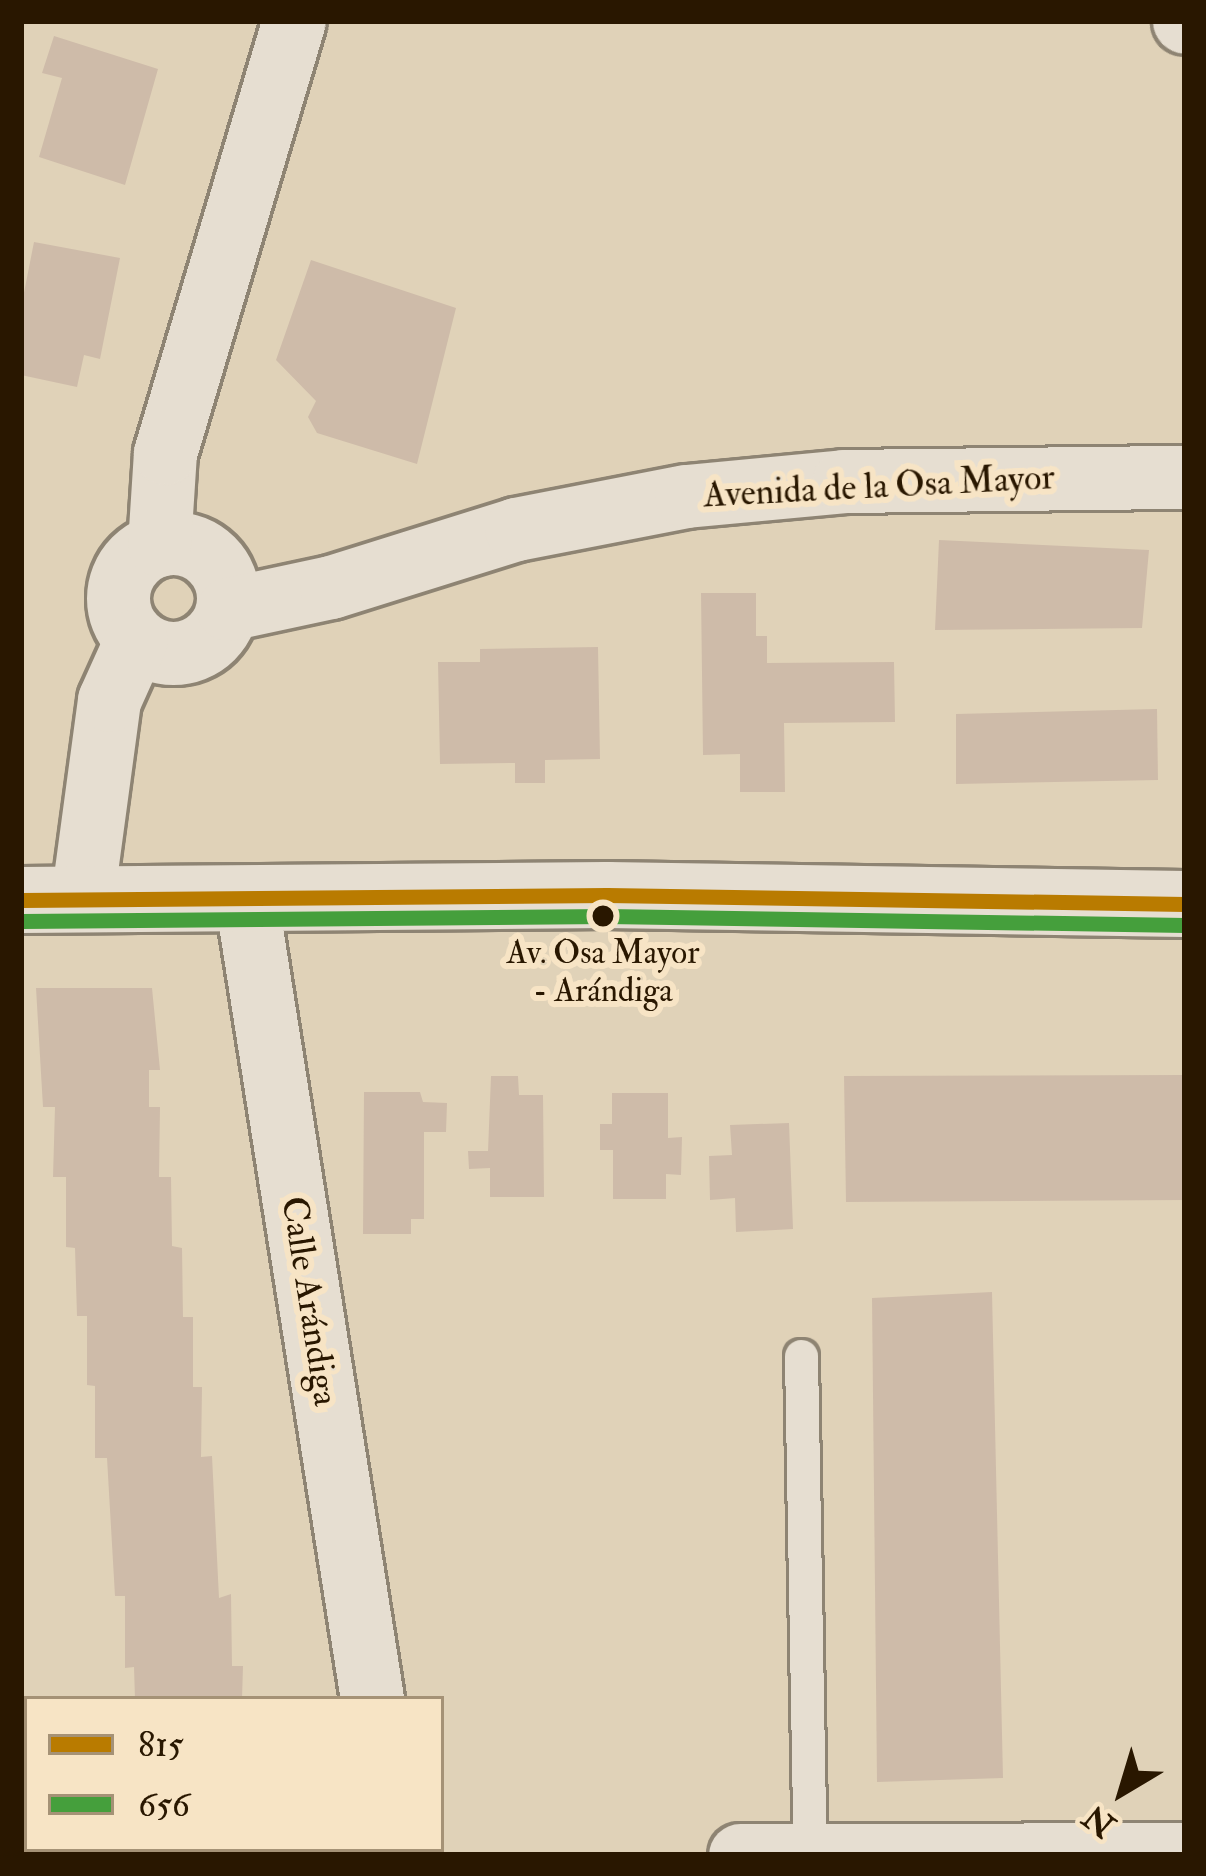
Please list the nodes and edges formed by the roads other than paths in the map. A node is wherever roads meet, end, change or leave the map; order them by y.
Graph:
1 (294, 21) edge
2 (1185, 477) edge
3 (159, 544) junction
4 (227, 609) junction
5 (136, 640) junction
6 (52, 900) edge
7 (247, 904) junction
8 (1185, 904) edge
9 (801, 1356) dead end
10 (372, 1696) edge
11 (810, 1853) edge
12 (1185, 1854) edge
13 (740, 1855) edge

1 - 3 street
2 - 4 street, Avenida de la Osa Mayor
3 - 4 street
3 - 5 street
4 - 5 street
5 - 6 street
6 - 7 main road
7 - 8 main road
7 - 10 street, Calle Arándiga
9 - 11 lane
11 - 12 street
11 - 13 street

